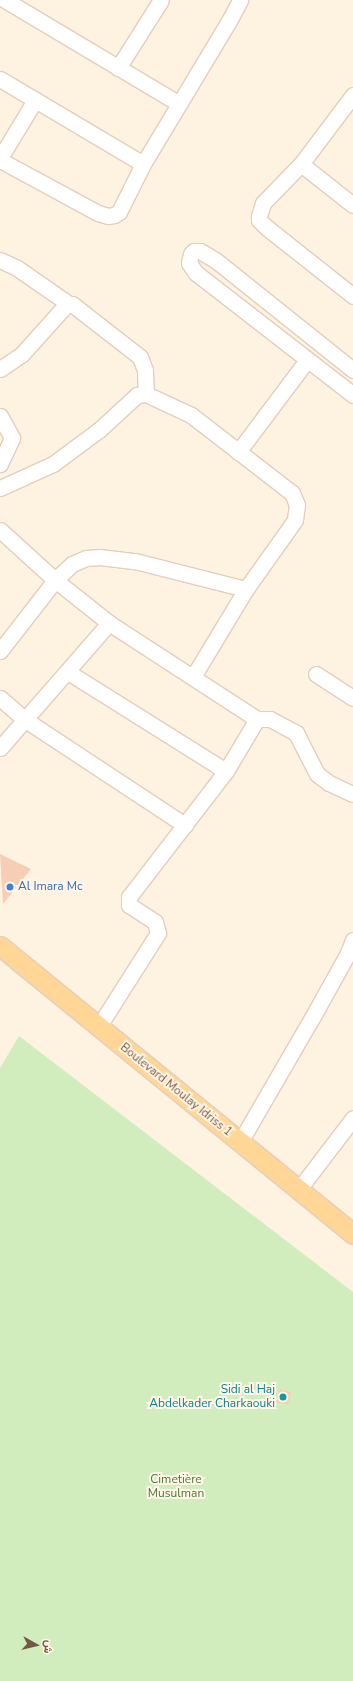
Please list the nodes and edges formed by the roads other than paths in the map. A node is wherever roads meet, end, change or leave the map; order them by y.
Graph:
1 (5, 0) edge
2 (161, 0) edge
3 (240, 0) edge
4 (118, 68) junction
5 (0, 79) edge
6 (35, 100) junction
7 (178, 103) junction
8 (350, 105) edge
9 (0, 159) edge
10 (143, 164) junction
11 (301, 164) junction
12 (353, 205) edge
13 (0, 260) edge
14 (353, 296) edge
15 (265, 300) junction
16 (68, 304) junction
17 (253, 317) junction
18 (311, 336) junction
19 (302, 356) junction
20 (0, 369) edge
21 (353, 370) edge
22 (146, 394) junction
23 (353, 395) edge
24 (0, 416) edge
25 (238, 452) junction
26 (0, 464) edge
27 (0, 488) edge
28 (1, 531) edge
29 (56, 580) junction
30 (246, 589) junction
31 (109, 623) junction
32 (0, 651) edge
33 (68, 672) junction
34 (316, 674) dead end
35 (193, 677) junction
36 (0, 698) edge
37 (353, 698) edge
38 (257, 718) junction
39 (24, 719) junction
40 (0, 748) edge
41 (226, 771) junction
42 (353, 794) edge
43 (185, 825) junction
44 (353, 940) edge
45 (0, 946) edge
46 (99, 1026) junction
47 (353, 1118) edge
48 (240, 1142) junction
49 (299, 1189) junction
50 (353, 1234) edge

1 - 4 street
2 - 4 street
3 - 7 street
4 - 7 street
5 - 6 street
6 - 9 street
6 - 10 street
7 - 10 street
8 - 11 street
9 - 10 street
11 - 12 street
11 - 14 street
13 - 16 street
15 - 17 street
15 - 17 street
15 - 18 street
16 - 20 street
16 - 22 street
17 - 19 street
18 - 19 street
18 - 21 street
19 - 23 street
19 - 25 street
22 - 25 street
22 - 27 street
24 - 26 street
25 - 30 street
28 - 29 street
29 - 30 street
29 - 31 street
29 - 32 street
30 - 35 street
31 - 33 street
31 - 35 street
33 - 39 street
33 - 41 street
34 - 37 street
35 - 38 street
36 - 39 street
38 - 41 street
38 - 42 street
39 - 40 street
39 - 43 street
41 - 43 street
43 - 46 street
44 - 48 street
45 - 46 main road, Boulevard Moulay Idriss 1
46 - 48 main road, Boulevard Moulay Idriss 1
47 - 49 street
48 - 49 main road, Boulevard Moulay Idriss 1
49 - 50 main road, Boulevard Moulay Idriss 1

